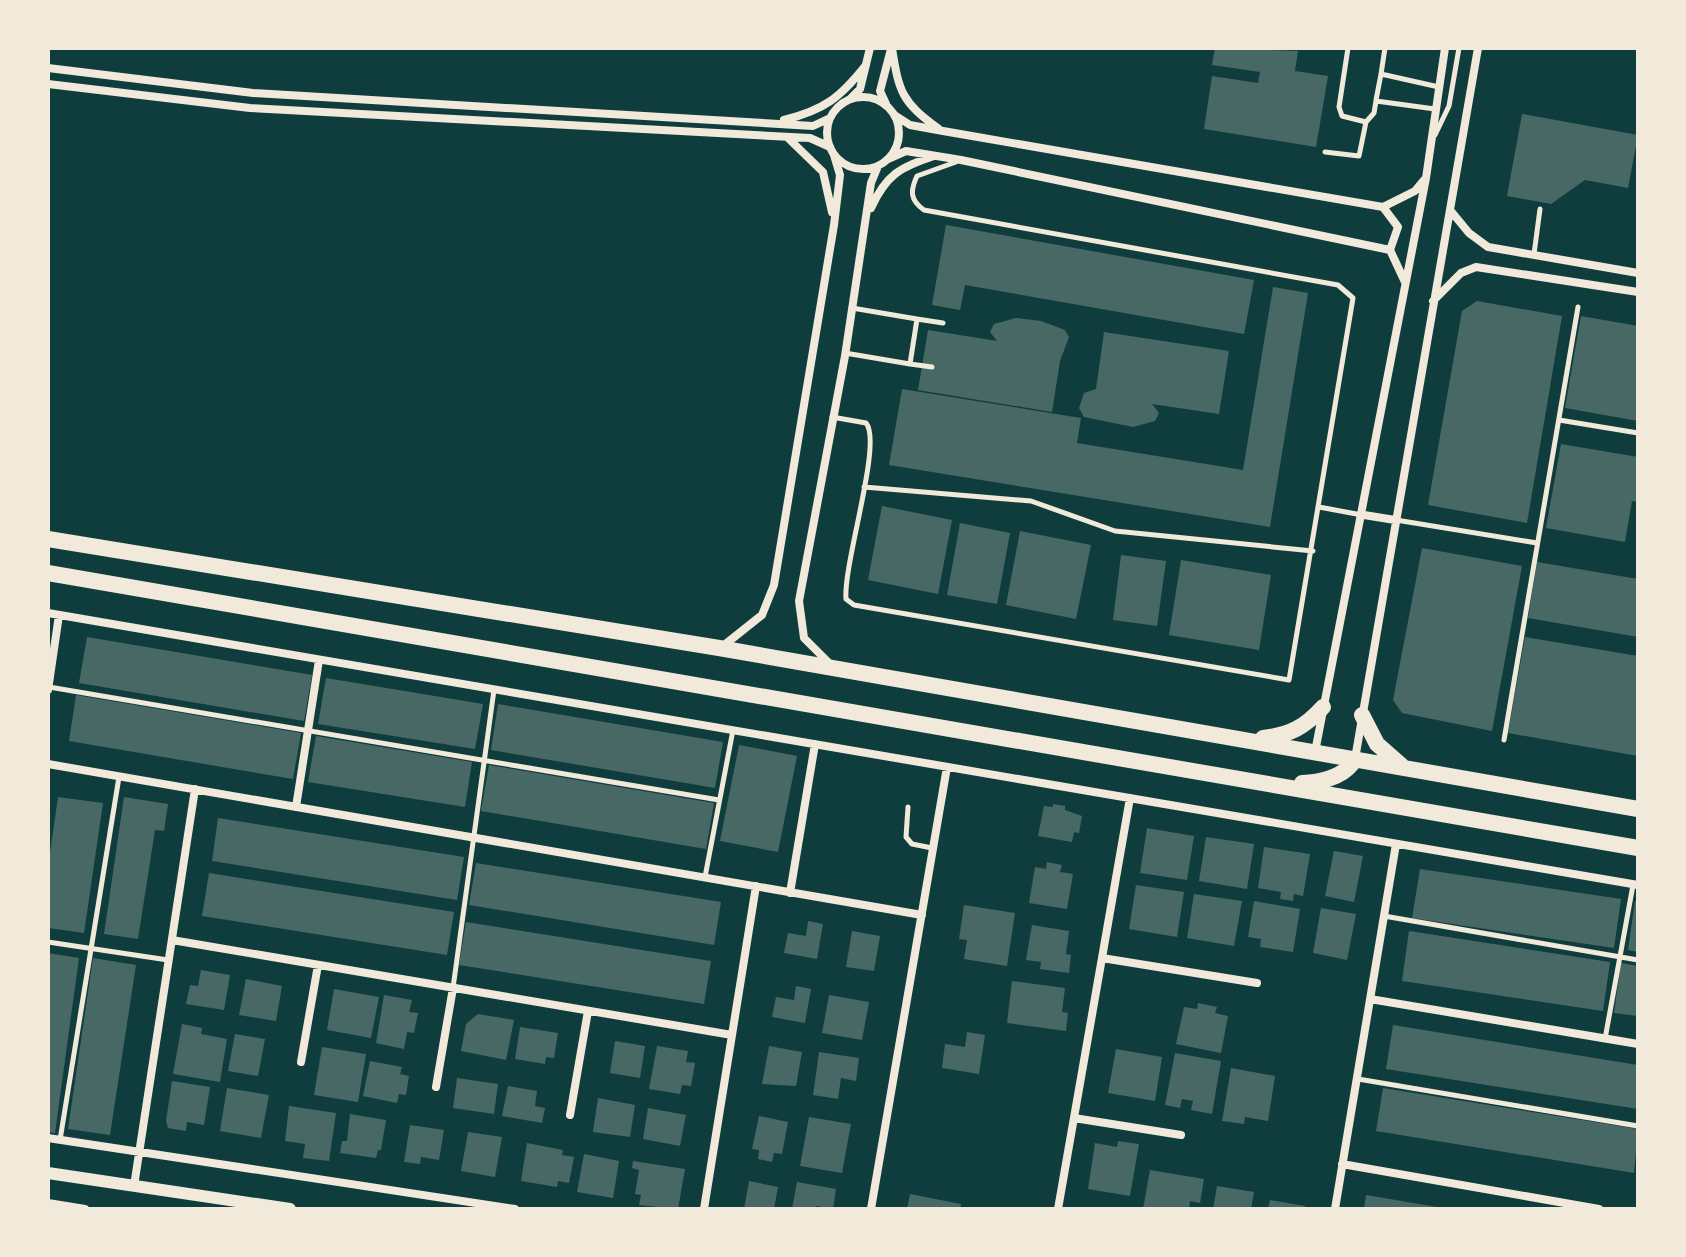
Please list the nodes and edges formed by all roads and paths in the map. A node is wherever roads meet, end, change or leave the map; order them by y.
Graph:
1 (870, 48) edge
2 (892, 48) edge
3 (1348, 48) edge
4 (1385, 48) edge
5 (1445, 48) edge
6 (1459, 48) edge
7 (1478, 48) edge
8 (866, 65) junction
9 (48, 68) edge
10 (1381, 74) junction
11 (48, 84) edge
12 (1439, 87) junction
13 (851, 99) junction
14 (1376, 101) junction
15 (887, 105) junction
16 (1435, 109) junction
17 (896, 116) junction
18 (830, 118) junction
19 (775, 122) junction
20 (1366, 122) junction
21 (943, 131) junction
22 (788, 138) junction
23 (1430, 144) junction
24 (832, 151) junction
25 (1325, 152) dead end
26 (935, 156) junction
27 (888, 159) junction
28 (961, 160) junction
29 (878, 166) junction
30 (1426, 178) junction
31 (1383, 207) junction
32 (1540, 209) dead end
33 (1450, 210) junction
34 (866, 217) junction
35 (834, 225) junction
36 (1390, 250) junction
37 (1533, 255) junction
38 (1638, 273) edge
39 (1405, 286) junction
40 (1638, 292) edge
41 (1432, 302) junction
42 (1578, 307) dead end
43 (852, 308) junction
44 (917, 319) junction
45 (943, 323) dead end
46 (845, 353) junction
47 (910, 364) junction
48 (932, 367) dead end
49 (831, 417) junction
50 (1559, 420) junction
51 (1638, 433) edge
52 (864, 487) junction
53 (1319, 507) junction
54 (1364, 515) junction
55 (1395, 520) junction
56 (48, 539) edge
57 (1537, 543) junction
58 (1313, 551) junction
59 (48, 573) edge
60 (48, 613) edge
61 (59, 615) junction
62 (719, 648) junction
63 (319, 660) junction
64 (837, 670) junction
65 (48, 688) edge
66 (494, 690) junction
67 (1323, 707) junction
68 (1362, 715) junction
69 (308, 730) junction
70 (733, 730) junction
71 (1245, 740) junction
72 (1504, 740) dead end
73 (815, 744) junction
74 (1315, 752) junction
75 (1355, 759) junction
76 (484, 760) junction
77 (48, 764) edge
78 (947, 767) junction
79 (1404, 768) junction
80 (120, 776) junction
81 (1334, 776) junction
82 (1272, 783) junction
83 (195, 789) junction
84 (1130, 798) junction
85 (719, 800) junction
86 (1386, 803) junction
87 (296, 807) junction
88 (908, 807) dead end
89 (1638, 809) edge
90 (474, 838) junction
91 (1396, 844) junction
92 (1638, 848) edge
93 (933, 849) junction
94 (705, 878) junction
95 (1636, 884) edge
96 (756, 886) junction
97 (790, 893) junction
98 (922, 915) junction
99 (1384, 916) junction
100 (172, 940) junction
101 (48, 942) edge
102 (91, 948) junction
103 (1620, 957) junction
104 (1102, 958) junction
105 (168, 960) junction
106 (1638, 960) edge
107 (318, 965) junction
108 (1257, 983) dead end
109 (453, 988) junction
110 (1370, 999) junction
111 (588, 1011) junction
112 (732, 1035) junction
113 (1605, 1039) junction
114 (1638, 1044) edge
115 (301, 1062) dead end
116 (1357, 1079) junction
117 (436, 1087) dead end
118 (570, 1115) dead end
119 (1074, 1118) junction
120 (1638, 1126) edge
121 (1181, 1135) dead end
122 (48, 1138) edge
123 (60, 1140) junction
124 (139, 1153) junction
125 (1342, 1164) junction
126 (48, 1173) edge
127 (134, 1186) junction
128 (48, 1203) edge
129 (85, 1209) edge
130 (290, 1209) edge
131 (515, 1209) edge
132 (704, 1209) edge
133 (871, 1209) edge
134 (1058, 1209) edge
135 (1335, 1209) edge
136 (1599, 1209) edge

1 - 8 street
2 - 15 street
2 - 21 street
3 - 20 lane
4 - 10 lane
5 - 12 street
6 - 23 lane
7 - 33 street
8 - 13 street
8 - 19 street
9 - 19 street
10 - 12 lane
10 - 14 lane
11 - 22 street
12 - 16 street
13 - 15 street
13 - 18 street
14 - 16 lane
14 - 20 lane
15 - 17 street
16 - 23 street
17 - 21 street
17 - 27 street
18 - 19 street
18 - 24 street
20 - 25 lane
21 - 31 street
22 - 24 street
22 - 35 street
23 - 30 street
24 - 29 street
24 - 35 street
26 - 27 street
26 - 28 street
26 - 34 street
27 - 29 street
28 - 36 street
28 - 53 lane
29 - 34 street
30 - 31 street
30 - 39 street
31 - 36 street
32 - 37 lane
33 - 37 street
33 - 41 street
34 - 43 street
35 - 62 street
36 - 39 street
37 - 38 street
39 - 54 street
40 - 41 street
41 - 55 street
42 - 50 lane
43 - 44 lane
43 - 46 street
44 - 45 lane
44 - 47 lane
46 - 47 lane
46 - 49 street
47 - 48 lane
49 - 52 lane
49 - 64 street
50 - 51 lane
50 - 57 lane
52 - 58 lane
52 - 58 lane
53 - 54 lane
53 - 58 lane
54 - 55 street
54 - 67 street
55 - 57 lane
55 - 68 street
56 - 62 main road
57 - 72 lane
59 - 82 main road
60 - 61 street
61 - 63 street
61 - 65 street
62 - 64 main road
63 - 66 street
63 - 69 street
64 - 71 main road
65 - 69 lane
66 - 70 street
66 - 76 lane
67 - 71 main road
67 - 74 street
68 - 75 street
68 - 79 main road
69 - 76 lane
69 - 87 street
70 - 73 street
70 - 85 lane
71 - 74 main road
73 - 78 street
73 - 97 street
74 - 75 main road
74 - 81 main road
75 - 79 main road
75 - 81 main road
76 - 85 lane
76 - 90 lane
77 - 80 street
78 - 84 street
78 - 93 street
79 - 89 main road
80 - 83 street
80 - 102 lane
81 - 82 main road
81 - 86 main road
82 - 86 main road
83 - 87 street
83 - 100 street
84 - 91 street
84 - 104 street
85 - 94 lane
86 - 92 main road
87 - 90 street
88 - 93 lane
90 - 94 street
90 - 109 lane
91 - 95 street
91 - 99 street
93 - 98 street
94 - 96 street
95 - 103 lane
96 - 97 street
96 - 112 street
97 - 98 street
98 - 133 street
99 - 103 lane
99 - 110 street
100 - 105 street
100 - 107 street
101 - 102 lane
102 - 105 lane
102 - 123 lane
103 - 106 lane
103 - 113 lane
104 - 108 street
104 - 119 street
105 - 124 street
107 - 109 street
107 - 115 street
109 - 111 street
109 - 117 street
110 - 113 street
110 - 116 street
111 - 112 street
111 - 118 street
112 - 132 street
113 - 114 street
116 - 120 lane
116 - 125 street
119 - 121 street
119 - 134 street
122 - 123 street
123 - 124 street
124 - 127 street
124 - 131 street
125 - 135 street
125 - 136 street
126 - 127 street
127 - 130 street
128 - 129 street

